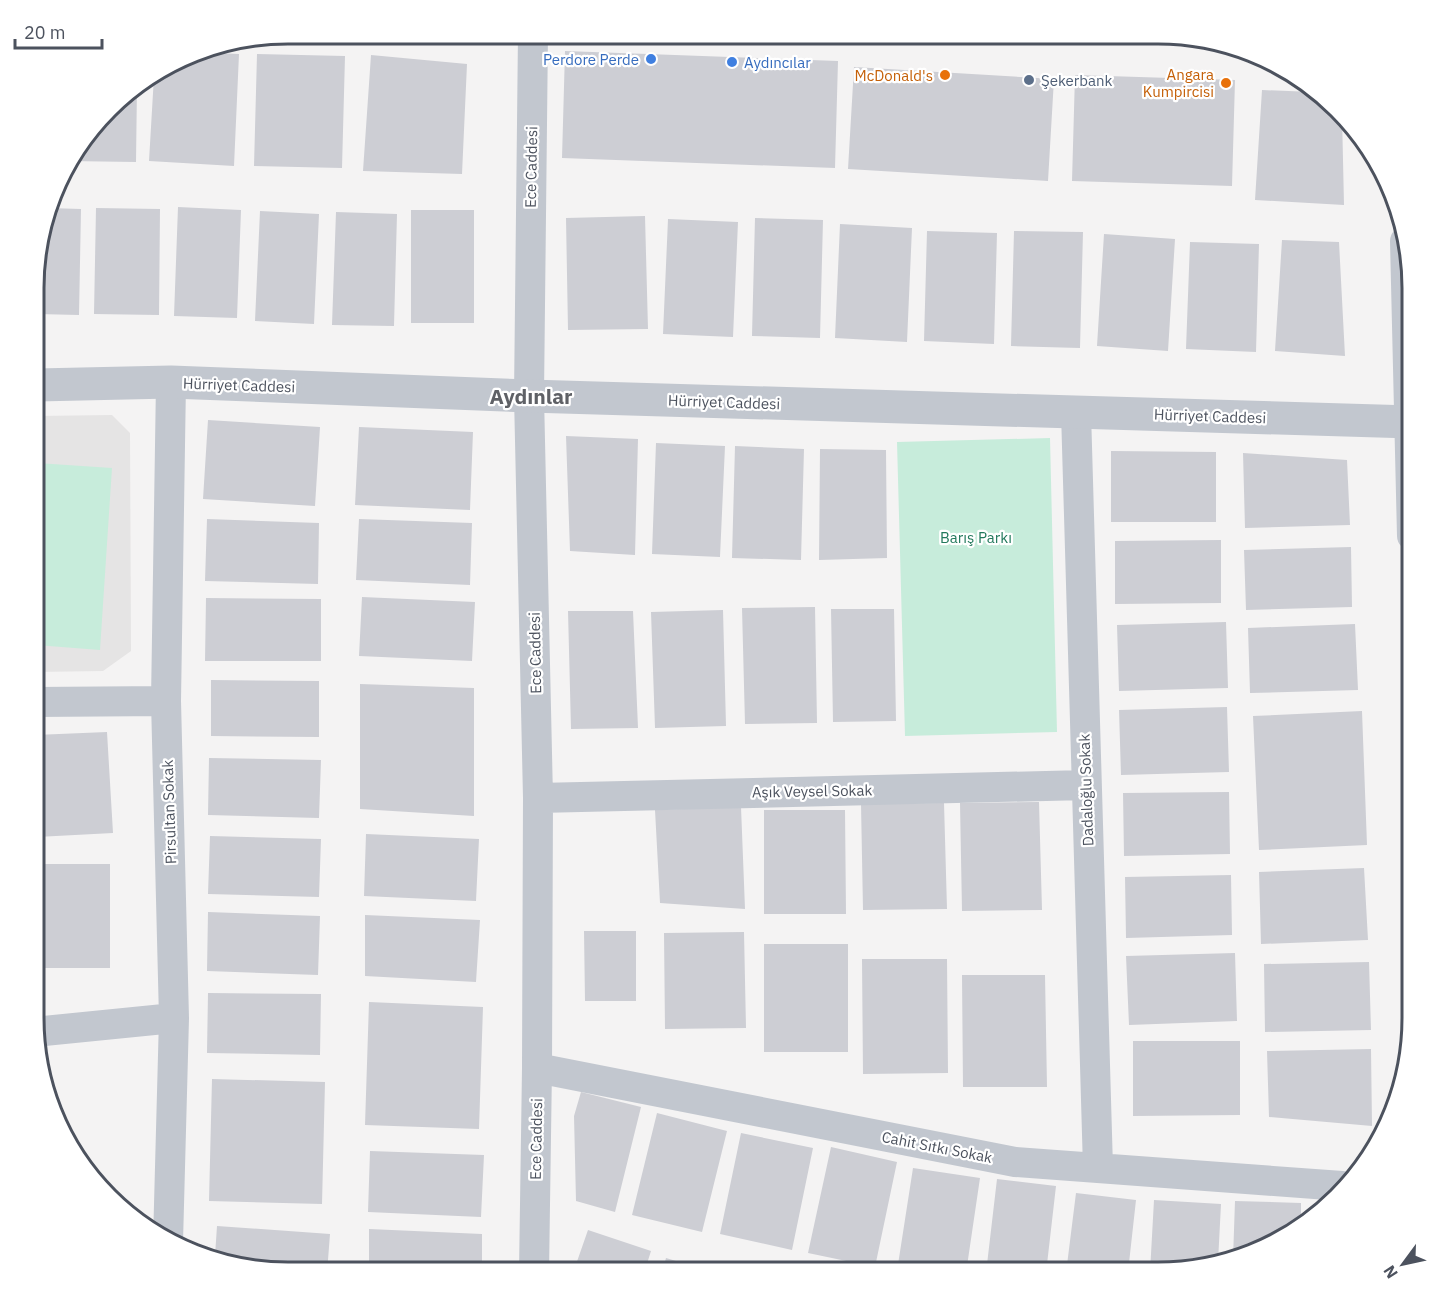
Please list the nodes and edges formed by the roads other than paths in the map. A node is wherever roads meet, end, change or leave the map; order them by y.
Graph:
1 (533, 44) edge
2 (171, 382) junction
3 (44, 385) edge
4 (529, 396) junction
5 (1076, 412) junction
6 (1402, 422) edge
7 (166, 701) junction
8 (44, 702) edge
9 (1086, 785) junction
10 (538, 798) junction
11 (174, 1018) junction
12 (44, 1031) edge
13 (537, 1068) junction
14 (1098, 1168) junction
15 (1335, 1185) edge
16 (168, 1232) edge
17 (534, 1262) edge

1 - 4 street, Ece Caddesi
2 - 3 street, Hürriyet Caddesi
2 - 4 street, Hürriyet Caddesi
2 - 7 street, Pirsultan Sokak
4 - 5 street, Hürriyet Caddesi
4 - 10 street, Ece Caddesi
5 - 6 street, Hürriyet Caddesi
5 - 9 street, Dadaloğlu Sokak
7 - 8 street
7 - 11 street, Pirsultan Sokak
9 - 10 street, Aşık Veysel Sokak
9 - 14 street, Dadaloğlu Sokak
10 - 13 street, Ece Caddesi
11 - 12 street
11 - 16 street, Pirsultan Sokak
13 - 14 street, Cahit Sıtkı Sokak
13 - 17 street, Ece Caddesi
14 - 15 street, Cahit Sıtkı Sokak

